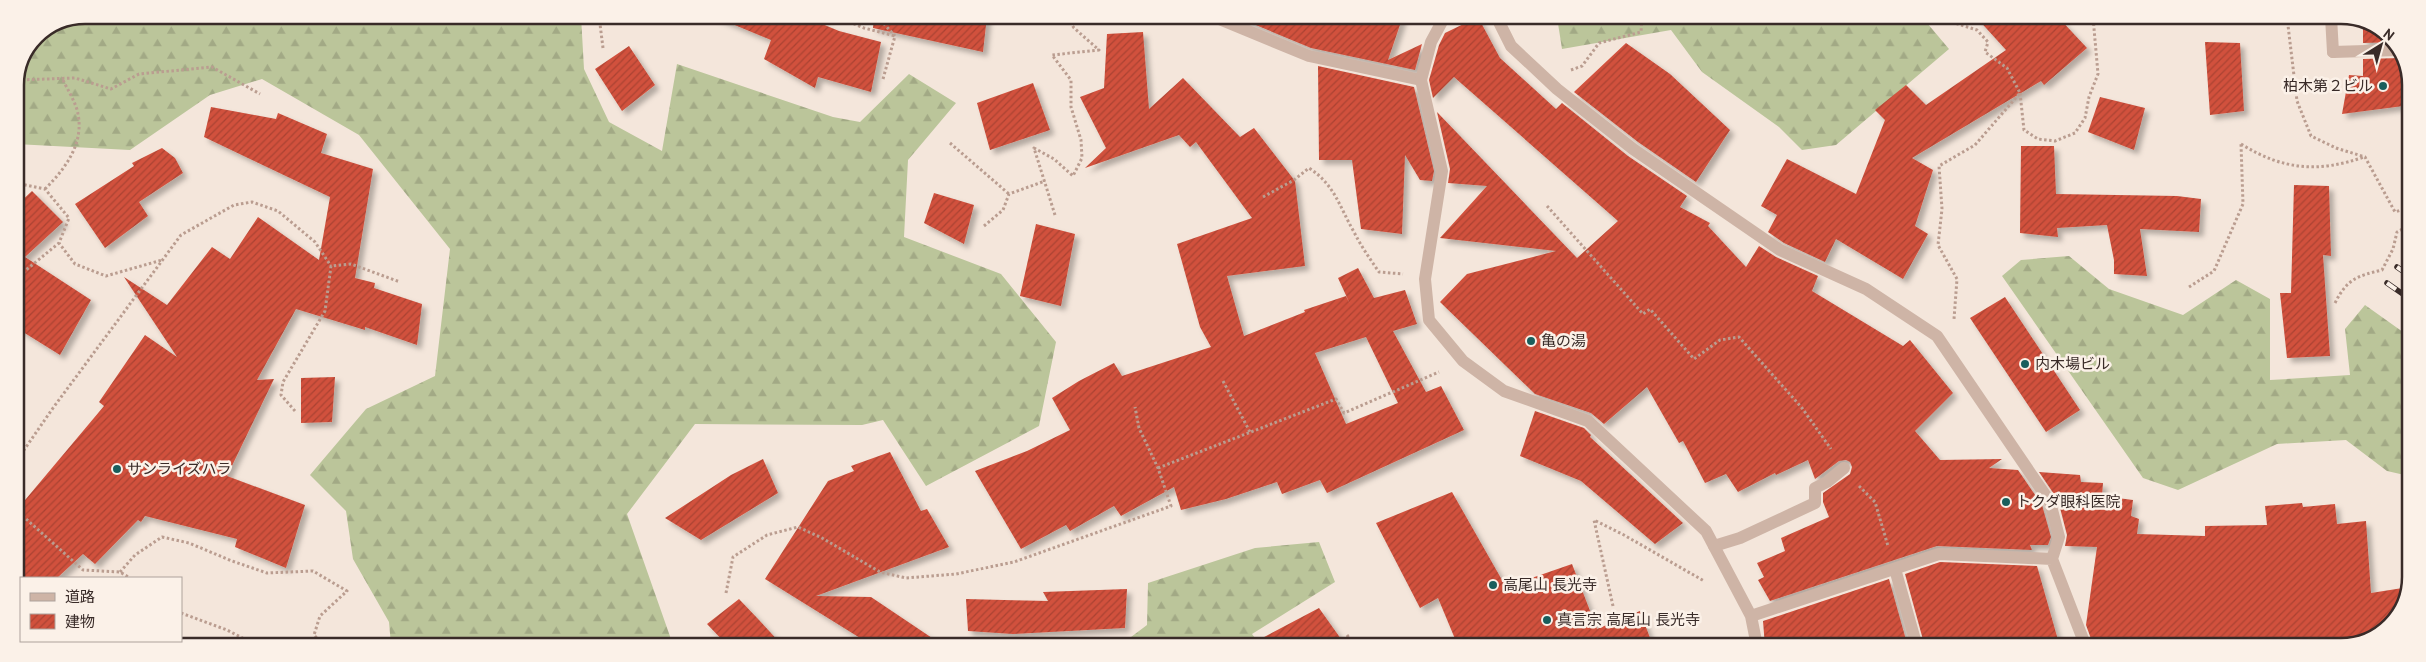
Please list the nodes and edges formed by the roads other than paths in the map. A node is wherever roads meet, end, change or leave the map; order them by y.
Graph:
1 (1231, 24) edge
2 (1440, 24) edge
3 (1500, 24) edge
4 (2331, 24) edge
5 (2391, 50) edge
6 (1421, 80) junction
7 (1844, 468) road end
8 (1714, 546) junction
9 (2052, 559) junction
10 (1894, 569) junction
11 (1751, 616) junction
12 (1755, 638) edge
13 (1914, 638) edge
14 (2083, 638) edge

1 - 6 street
2 - 6 street
3 - 9 street
4 - 5 street
6 - 8 street
7 - 8 street
8 - 11 street
9 - 10 street
9 - 14 street
10 - 11 street
10 - 13 street
11 - 12 street

